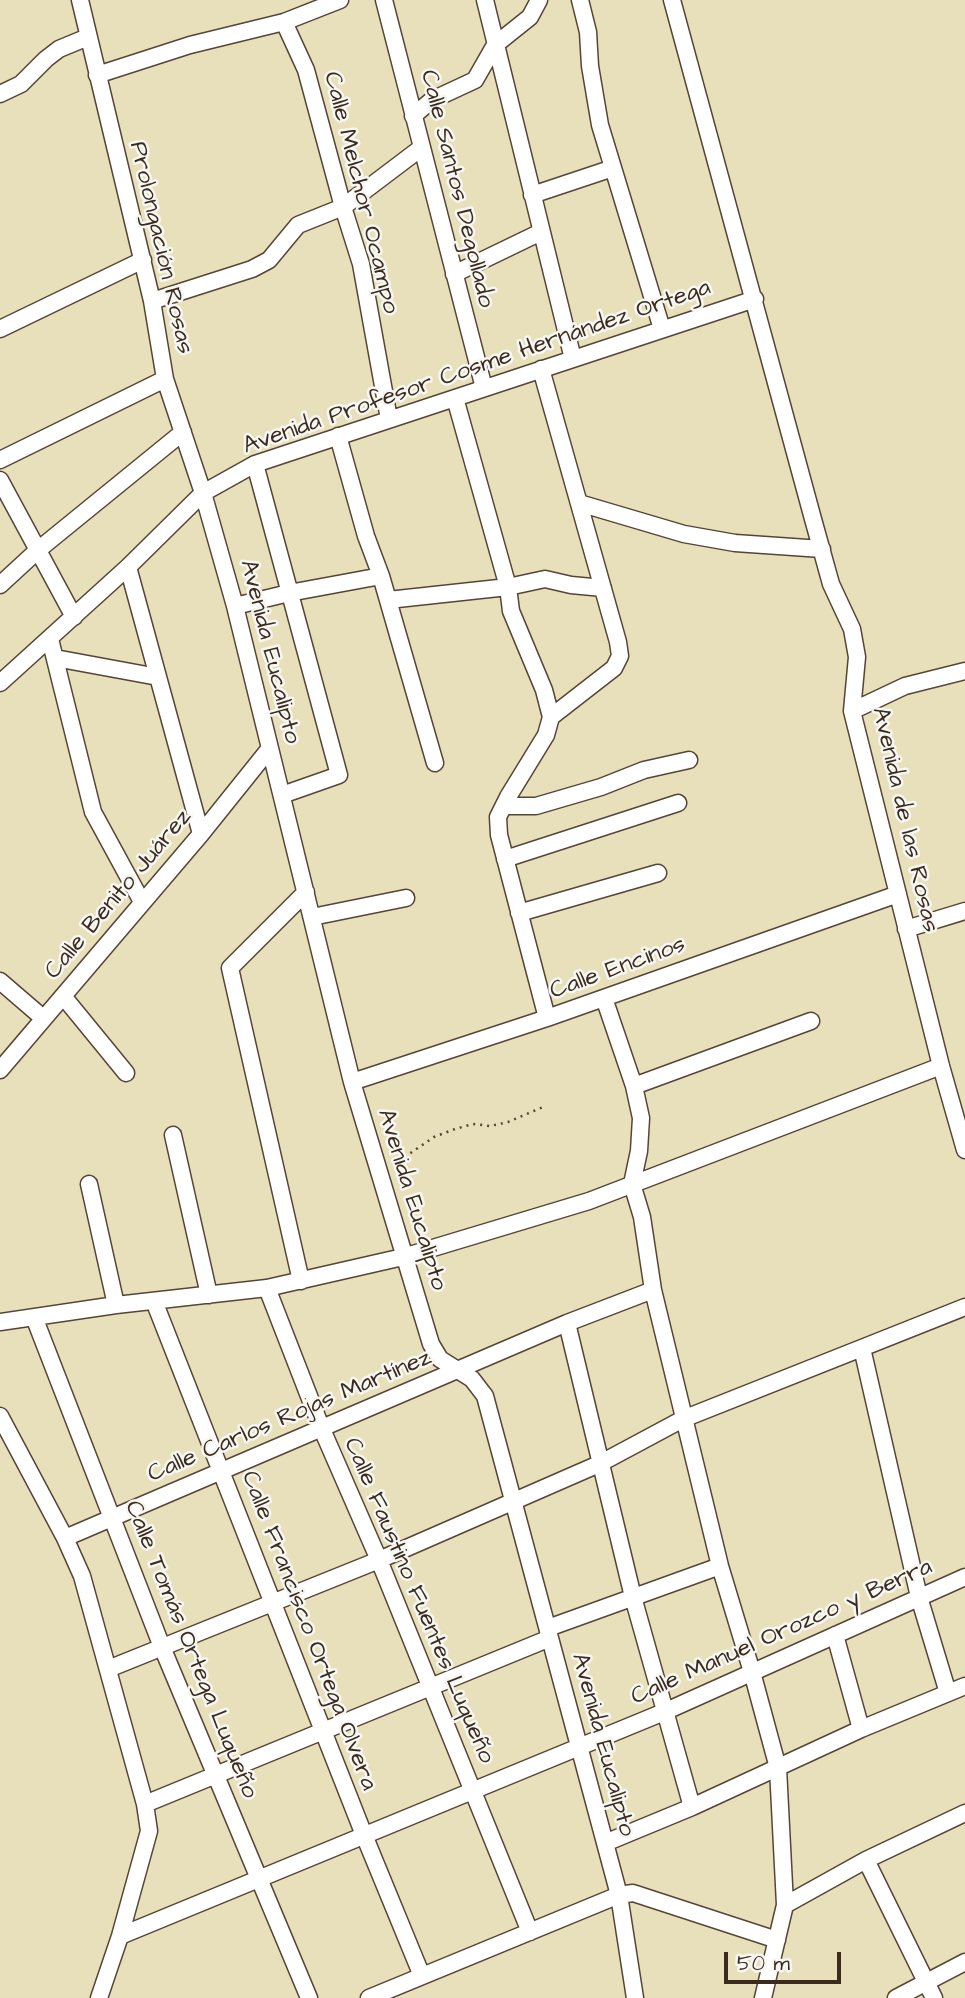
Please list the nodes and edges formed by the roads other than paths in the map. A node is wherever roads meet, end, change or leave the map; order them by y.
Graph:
1 (340, 0) edge
2 (384, 0) edge
3 (485, 0) edge
4 (539, 0) edge
5 (580, 0) edge
6 (672, 0) edge
7 (81, 5) edge
8 (284, 22) junction
9 (88, 37) junction
10 (495, 46) junction
11 (97, 75) junction
12 (0, 94) edge
13 (413, 116) junction
14 (421, 148) junction
15 (613, 168) junction
16 (532, 195) junction
17 (343, 207) junction
18 (541, 232) junction
19 (142, 260) junction
20 (454, 274) junction
21 (755, 299) junction
22 (152, 300) junction
23 (0, 329) edge
24 (662, 329) junction
25 (573, 359) junction
26 (541, 369) junction
27 (165, 379) junction
28 (484, 388) junction
29 (455, 398) junction
30 (389, 419) junction
31 (183, 432) junction
32 (338, 436) junction
33 (0, 460) edge
34 (255, 464) junction
35 (0, 480) edge
36 (203, 493) junction
37 (579, 503) junction
38 (822, 549) junction
39 (38, 550) junction
40 (128, 567) junction
41 (381, 576) junction
42 (0, 585) edge
43 (508, 587) junction
44 (603, 588) junction
45 (289, 593) junction
46 (388, 600) junction
47 (235, 606) junction
48 (74, 617) junction
49 (50, 639) junction
50 (55, 658) junction
51 (965, 671) edge
52 (158, 677) junction
53 (0, 684) edge
54 (852, 711) junction
55 (551, 716) junction
56 (270, 748) junction
57 (689, 760) dead end
58 (435, 763) dead end
59 (282, 795) junction
60 (678, 803) dead end
61 (504, 806) junction
62 (201, 834) junction
63 (505, 859) junction
64 (659, 873) dead end
65 (306, 892) junction
66 (898, 894) junction
67 (406, 898) dead end
68 (142, 902) junction
69 (965, 911) edge
70 (519, 914) junction
71 (312, 917) junction
72 (906, 929) junction
73 (0, 981) edge
74 (63, 996) junction
75 (604, 998) junction
76 (43, 1017) junction
77 (547, 1018) junction
78 (811, 1021) dead end
79 (941, 1066) junction
80 (0, 1070) edge
81 (126, 1073) dead end
82 (352, 1082) junction
83 (634, 1086) junction
84 (173, 1135) dead end
85 (965, 1150) edge
86 (89, 1184) dead end
87 (632, 1185) junction
88 (403, 1257) junction
89 (301, 1280) junction
90 (267, 1288) junction
91 (653, 1290) junction
92 (209, 1295) junction
93 (154, 1301) junction
94 (116, 1305) junction
95 (965, 1307) edge
96 (34, 1317) junction
97 (0, 1322) edge
98 (566, 1323) junction
99 (862, 1348) junction
100 (456, 1370) junction
101 (0, 1416) edge
102 (683, 1419) junction
103 (321, 1427) junction
104 (599, 1464) junction
105 (221, 1471) junction
106 (514, 1500) junction
107 (112, 1518) junction
108 (65, 1538) junction
109 (379, 1560) junction
110 (720, 1566) junction
111 (965, 1577) edge
112 (919, 1597) junction
113 (633, 1598) junction
114 (272, 1603) junction
115 (549, 1633) junction
116 (835, 1635) junction
117 (162, 1647) junction
118 (107, 1670) junction
119 (752, 1672) junction
120 (965, 1686) edge
121 (429, 1688) junction
122 (948, 1692) junction
123 (664, 1712) junction
124 (862, 1729) junction
125 (323, 1731) junction
126 (579, 1746) junction
127 (778, 1768) junction
128 (216, 1775) junction
129 (472, 1790) junction
130 (145, 1804) junction
131 (692, 1807) junction
132 (965, 1813) edge
133 (364, 1835) junction
134 (605, 1843) junction
135 (866, 1860) junction
136 (259, 1878) junction
137 (619, 1895) junction
138 (785, 1905) junction
139 (530, 1932) junction
140 (120, 1936) junction
141 (777, 1940) junction
142 (965, 1962) edge
143 (422, 1976) junction
144 (927, 1982) junction
145 (100, 1998) edge
146 (309, 1998) edge
147 (369, 1998) edge
148 (635, 1998) edge
149 (763, 1998) edge
150 (896, 1998) edge
151 (934, 1998) edge

1 - 8 street
2 - 13 street, Calle Santos Degollado
3 - 10 street
4 - 10 street
5 - 15 street
6 - 21 street, Avenida de las Rosas
7 - 9 street, Prolongación Rosas
8 - 11 street
8 - 17 street, Calle Melchor Ocampo
9 - 11 street, Prolongación Rosas
9 - 12 street
10 - 13 street
10 - 16 street
11 - 19 street, Prolongación Rosas
13 - 14 street, Calle Santos Degollado
14 - 17 street
14 - 20 street, Calle Santos Degollado
15 - 16 street
15 - 24 street
16 - 18 street
17 - 22 street
17 - 30 street, Calle Melchor Ocampo
18 - 20 street
18 - 25 street
19 - 22 street, Prolongación Rosas
19 - 23 street
20 - 28 street, Calle Santos Degollado
21 - 24 street, Avenida Profesor Cosme Hernández Ortega
21 - 38 street, Avenida de las Rosas
22 - 27 street, Prolongación Rosas
24 - 25 street, Avenida Profesor Cosme Hernández Ortega
25 - 26 street, Avenida Profesor Cosme Hernández Ortega
26 - 28 street, Avenida Profesor Cosme Hernández Ortega
26 - 37 street
27 - 31 street, Prolongación Rosas
27 - 33 street
28 - 29 street, Avenida Profesor Cosme Hernández Ortega
29 - 30 street, Avenida Profesor Cosme Hernández Ortega
29 - 43 street
30 - 32 street, Avenida Profesor Cosme Hernández Ortega
31 - 36 street, Prolongación Rosas
31 - 39 street
32 - 34 street, Avenida Profesor Cosme Hernández Ortega
32 - 41 street
34 - 36 street, Avenida Profesor Cosme Hernández Ortega
34 - 45 street
35 - 39 street
36 - 40 street, Avenida Profesor Cosme Hernández Ortega
36 - 47 street, Avenida Eucalipto
37 - 38 street
37 - 44 street
38 - 54 street, Avenida de las Rosas
39 - 42 street
39 - 48 street
40 - 48 street, Avenida Profesor Cosme Hernández Ortega
40 - 52 street
41 - 45 street
41 - 46 street
43 - 44 street
43 - 46 street
43 - 55 street
44 - 55 street
45 - 47 street
45 - 59 street
46 - 58 street
47 - 56 street, Avenida Eucalipto
48 - 49 street, Avenida Profesor Cosme Hernández Ortega
49 - 50 street
49 - 53 street, Avenida Profesor Cosme Hernández Ortega
50 - 52 street
50 - 68 street
51 - 54 street
52 - 62 street
54 - 66 street, Avenida de las Rosas
55 - 61 street
56 - 59 street, Avenida Eucalipto
56 - 62 street, Calle Benito Juárez
57 - 61 street
59 - 65 street, Avenida Eucalipto
60 - 63 street
61 - 63 street
62 - 68 street, Calle Benito Juárez
63 - 70 street
64 - 70 street
65 - 71 street, Avenida Eucalipto
65 - 89 street
66 - 72 street, Avenida de las Rosas
66 - 75 street, Calle Encinos
67 - 71 street
68 - 74 street, Calle Benito Juárez
69 - 72 street
70 - 77 street
71 - 82 street, Avenida Eucalipto
72 - 79 street, Avenida de las Rosas
73 - 76 street
74 - 76 street, Calle Benito Juárez
74 - 81 street
75 - 77 street, Calle Encinos
75 - 83 street
76 - 80 street, Calle Benito Juárez
77 - 82 street, Calle Encinos
78 - 83 street
79 - 85 street, Avenida de las Rosas
79 - 87 street
82 - 88 street, Avenida Eucalipto
83 - 87 street
84 - 92 street
86 - 94 street
87 - 88 street
87 - 91 street
88 - 89 street
88 - 100 street, Avenida Eucalipto
89 - 90 street
90 - 92 street
90 - 103 street, Calle Faustino Fuentes Luqueño
91 - 98 street, Calle Carlos Rojas Martínez
91 - 102 street
92 - 93 street
93 - 94 street
93 - 105 street, Calle Francisco Ortega Olvera
94 - 96 street
95 - 99 street
96 - 97 street
96 - 107 street, Calle Tomás Ortega Luqueño
98 - 100 street, Calle Carlos Rojas Martínez
98 - 104 street
99 - 102 street
99 - 112 street
100 - 103 street, Calle Carlos Rojas Martínez
100 - 106 street, Avenida Eucalipto
101 - 108 street
102 - 104 street
102 - 110 street
103 - 105 street, Calle Carlos Rojas Martínez
103 - 109 street, Calle Faustino Fuentes Luqueño
104 - 106 street
104 - 113 street
105 - 107 street, Calle Carlos Rojas Martínez
105 - 114 street, Calle Francisco Ortega Olvera
106 - 109 street
106 - 115 street, Avenida Eucalipto
107 - 108 street, Calle Carlos Rojas Martínez
107 - 117 street, Calle Tomás Ortega Luqueño
108 - 118 street
109 - 114 street
109 - 121 street, Calle Faustino Fuentes Luqueño
110 - 113 street
110 - 119 street
111 - 112 street, Calle Manuel Orozco y Berra
112 - 116 street, Calle Manuel Orozco y Berra
112 - 122 street
113 - 115 street
113 - 123 street
114 - 117 street
114 - 125 street, Calle Francisco Ortega Olvera
115 - 121 street
115 - 126 street, Avenida Eucalipto
116 - 119 street, Calle Manuel Orozco y Berra
116 - 124 street
117 - 118 street
117 - 128 street, Calle Tomás Ortega Luqueño
118 - 130 street
119 - 123 street, Calle Manuel Orozco y Berra
119 - 127 street
120 - 122 street
121 - 125 street
121 - 129 street, Calle Faustino Fuentes Luqueño
122 - 124 street
123 - 126 street, Calle Manuel Orozco y Berra
123 - 131 street
124 - 127 street
125 - 128 street
125 - 133 street, Calle Francisco Ortega Olvera
126 - 129 street, Calle Manuel Orozco y Berra
126 - 134 street, Avenida Eucalipto
127 - 131 street
127 - 138 street
128 - 130 street
128 - 136 street, Calle Tomás Ortega Luqueño
129 - 133 street, Calle Manuel Orozco y Berra
129 - 139 street, Calle Faustino Fuentes Luqueño
130 - 140 street
131 - 134 street
132 - 135 street
133 - 136 street, Calle Manuel Orozco y Berra
133 - 143 street, Calle Francisco Ortega Olvera
134 - 137 street, Avenida Eucalipto
135 - 138 street
135 - 144 street
136 - 140 street, Calle Manuel Orozco y Berra
136 - 146 street, Calle Tomás Ortega Luqueño
137 - 139 street
137 - 141 street
137 - 148 street, Avenida Eucalipto
138 - 141 street
139 - 143 street
140 - 145 street
141 - 149 street
142 - 144 street
143 - 147 street
144 - 150 street
144 - 151 street

